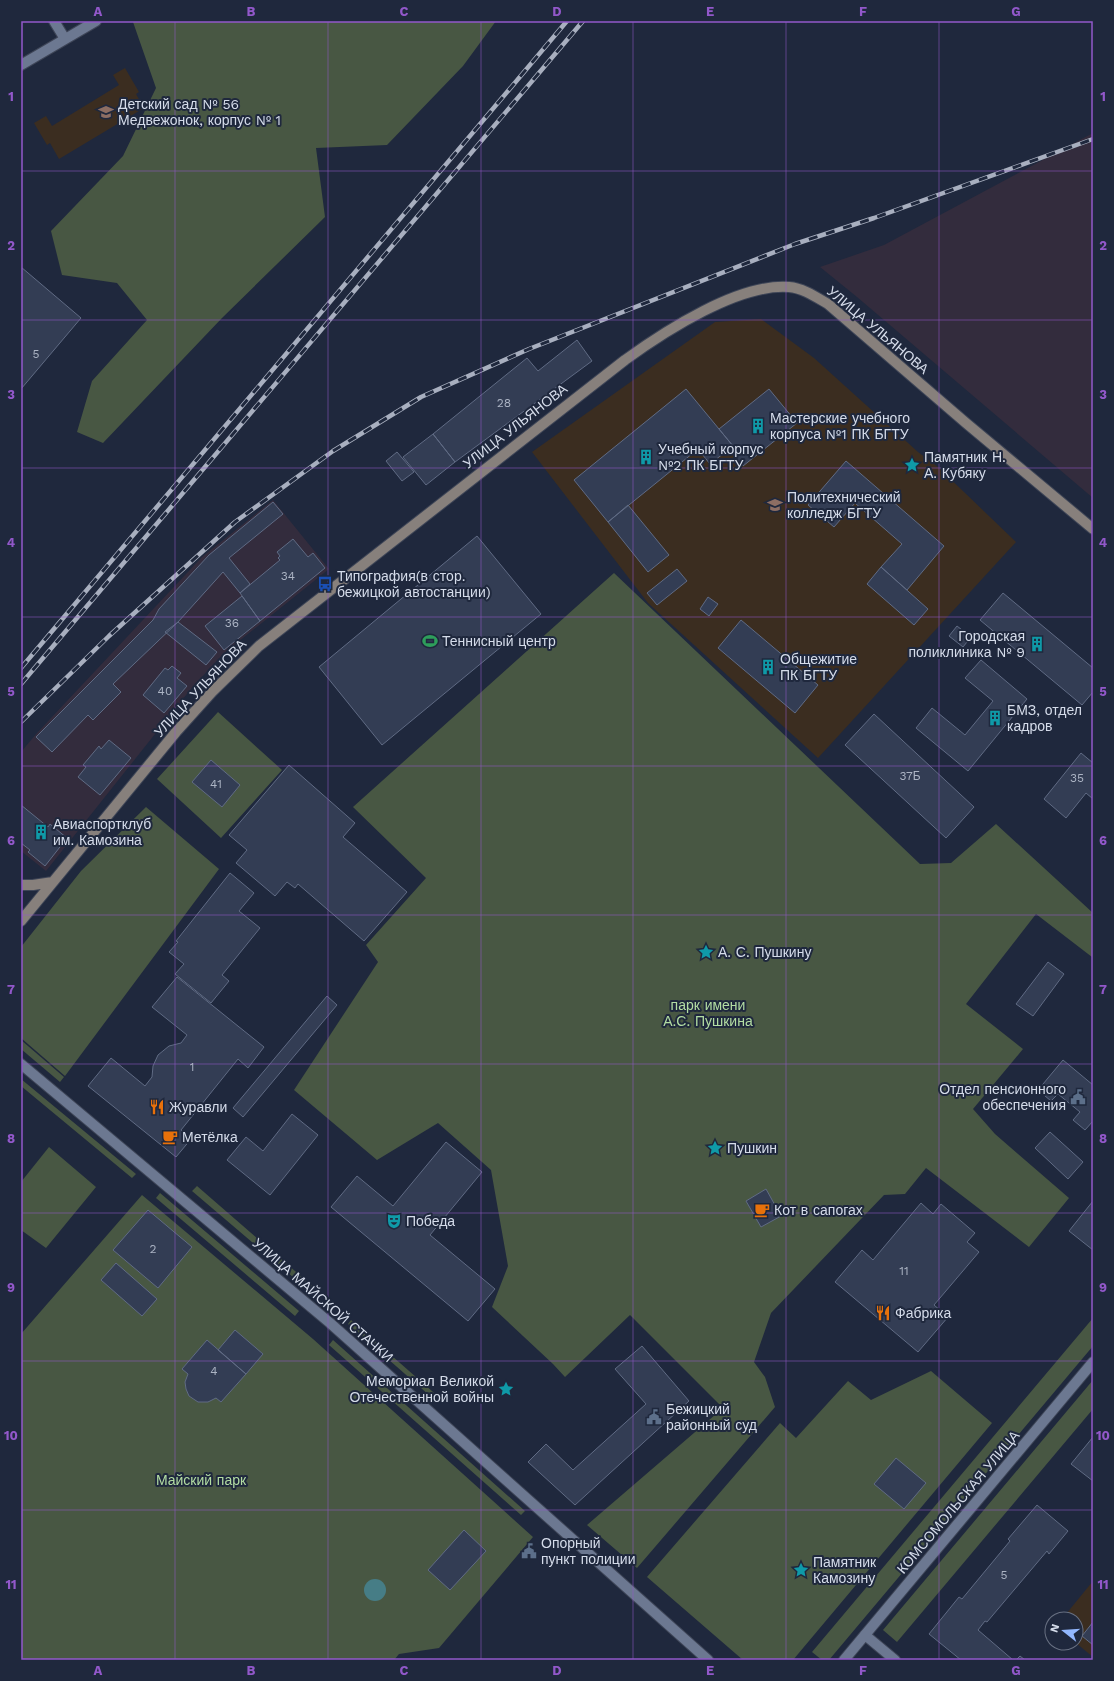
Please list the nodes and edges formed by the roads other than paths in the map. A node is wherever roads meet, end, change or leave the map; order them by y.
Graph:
1 (54, 21) edge
2 (96, 21) edge
3 (65, 39) junction
4 (21, 65) edge
5 (1093, 530) edge
6 (53, 882) junction
7 (21, 884) edge
8 (21, 921) edge
9 (21, 1064) edge
10 (1093, 1362) edge
11 (865, 1636) junction
12 (708, 1660) edge
13 (844, 1660) edge
14 (895, 1660) edge

1 - 3 street
2 - 3 street
3 - 4 street
5 - 6 main road, УЛИЦА УЛЬЯНОВА
6 - 7 main road
6 - 8 main road, УЛИЦА УЛЬЯНОВА
9 - 12 street, УЛИЦА МАЙСКОЙ СТАЧКИ
10 - 11 street, КОМСОМОЛЬСКАЯ УЛИЦА
11 - 13 street, КОМСОМОЛЬСКАЯ УЛИЦА
11 - 14 street

